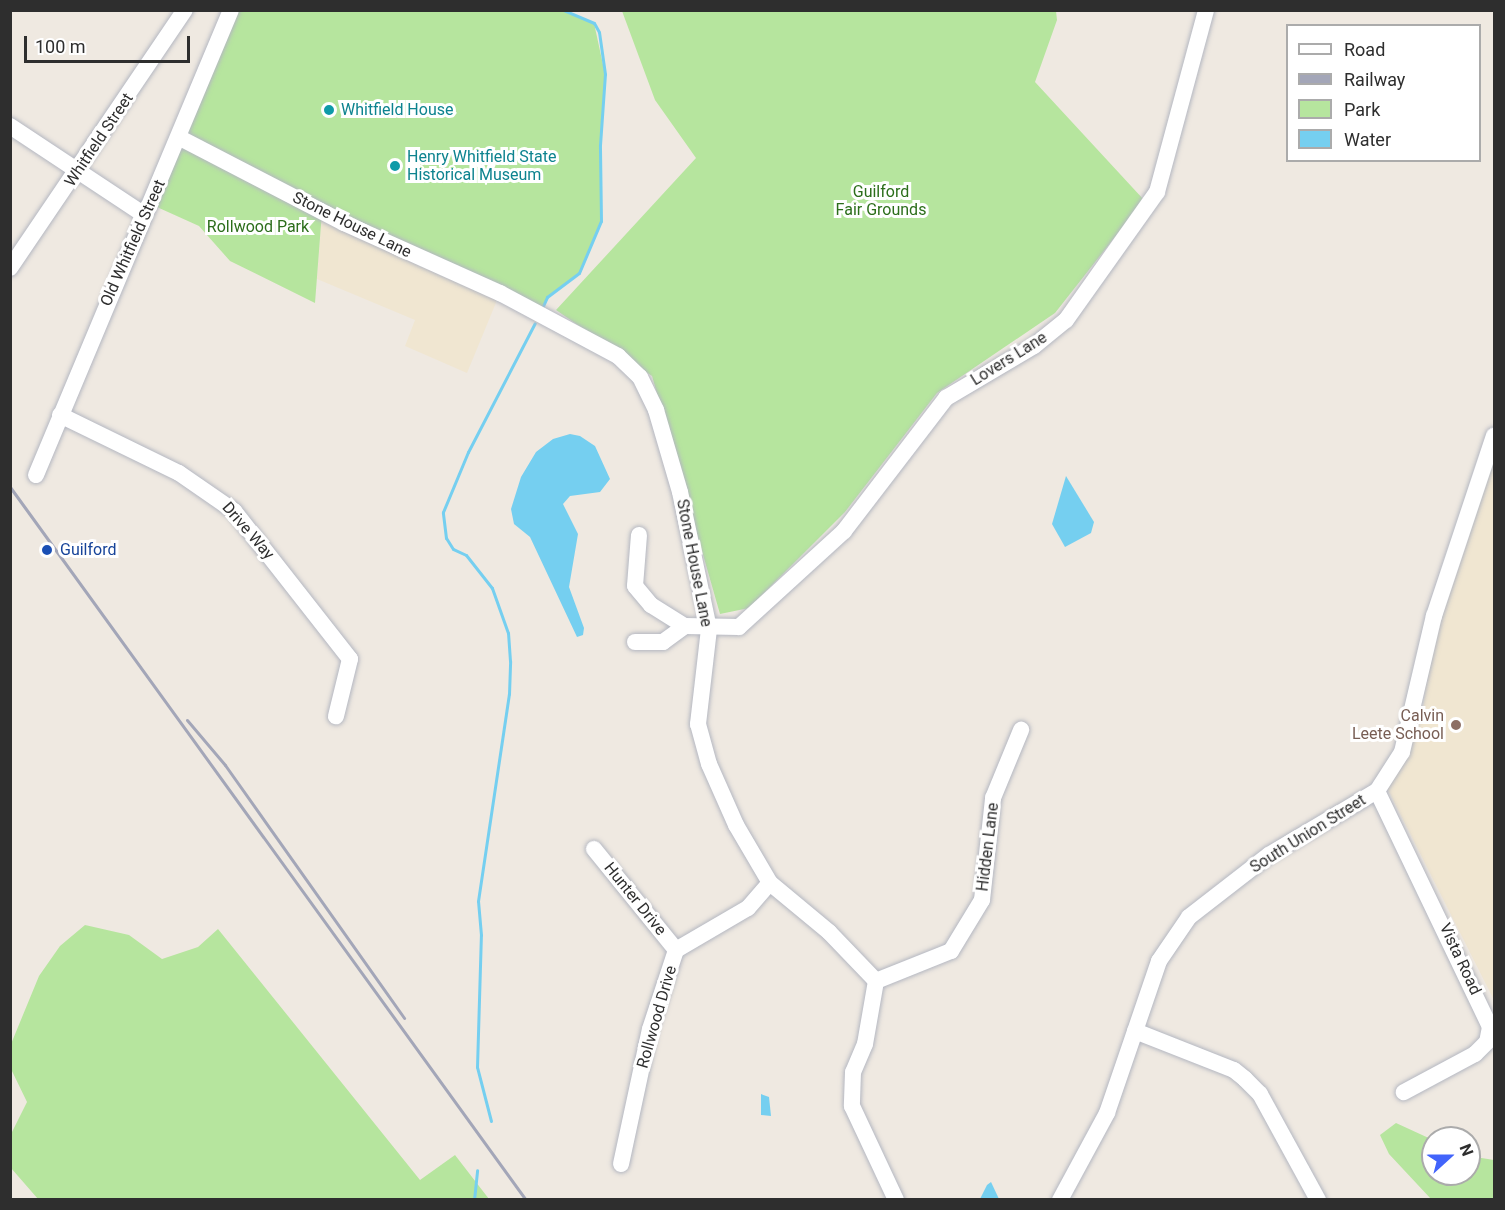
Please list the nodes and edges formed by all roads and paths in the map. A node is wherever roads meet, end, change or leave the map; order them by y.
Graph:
1 (185, 10) edge
2 (231, 10) edge
3 (1206, 10) edge
4 (10, 126) edge
5 (180, 138) junction
6 (77, 172) junction
7 (143, 214) junction
8 (10, 268) edge
9 (60, 415) junction
10 (1494, 436) edge
11 (36, 475) dead end
12 (639, 535) dead end
13 (685, 626) junction
14 (709, 629) junction
15 (635, 642) dead end
16 (336, 716) dead end
17 (1021, 730) dead end
18 (1377, 791) junction
19 (594, 849) dead end
20 (770, 883) junction
21 (676, 950) junction
22 (876, 981) junction
23 (1135, 1031) junction
24 (1404, 1092) dead end
25 (621, 1164) dead end
26 (896, 1200) edge
27 (1060, 1200) edge
28 (1318, 1200) edge

1 - 6 street, Whitfield Street
2 - 5 street, Old Whitfield Street
3 - 14 street, Lovers Lane
4 - 6 street
5 - 7 street, Old Whitfield Street
5 - 14 street, Stone House Lane
6 - 7 street
6 - 8 street, Whitfield Street
7 - 9 street, Old Whitfield Street
9 - 11 street, Old Whitfield Street
9 - 16 street, Drive Way
10 - 18 street, South Union Street
12 - 13 street
13 - 14 street, Lovers Lane
13 - 15 street
14 - 20 street, Stone House Lane
17 - 22 street, Hidden Lane
18 - 23 street, South Union Street
18 - 24 street, Vista Road
19 - 21 street, Hunter Drive
20 - 21 street, Rollwood Drive
20 - 22 street, Stone House Lane
21 - 25 street, Rollwood Drive
22 - 26 street
23 - 27 street, South Union Street
23 - 28 street

